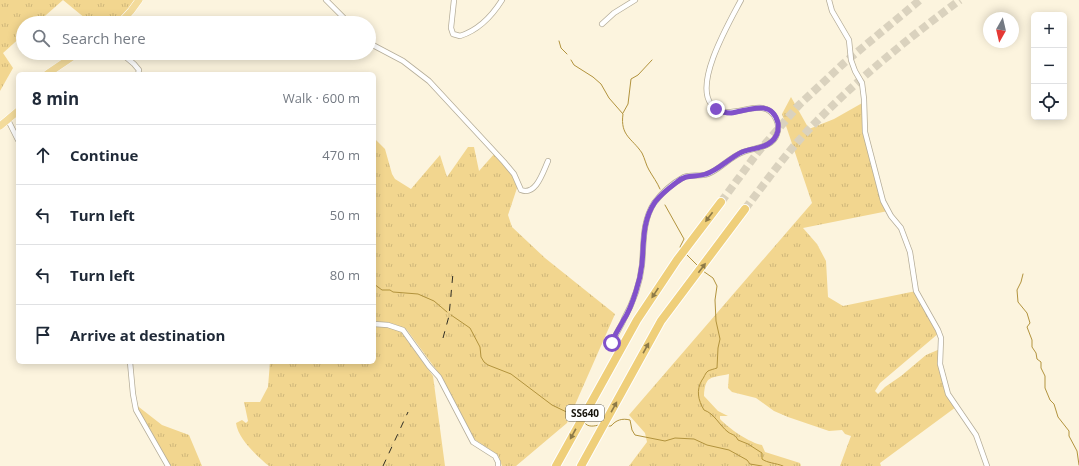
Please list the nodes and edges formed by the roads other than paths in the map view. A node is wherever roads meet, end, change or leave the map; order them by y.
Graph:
1 (139, 0) edge
2 (326, 0) edge
3 (454, 0) edge
4 (502, 0) edge
5 (635, 0) edge
6 (741, 0) edge
7 (829, 0) edge
8 (127, 16) edge
9 (342, 16) edge
10 (602, 24) dead end
11 (376, 47) edge
12 (67, 60) edge
13 (129, 60) edge
14 (49, 72) edge
15 (138, 72) edge
16 (16, 113) edge
17 (8, 120) junction
18 (0, 126) edge
19 (16, 136) edge
20 (548, 162) dead end
21 (720, 202) tunnel mouth
22 (745, 209) tunnel mouth
23 (376, 324) edge
24 (612, 347) dead end
25 (130, 364) edge
26 (557, 464) edge
27 (168, 466) edge
28 (498, 466) edge
29 (581, 466) edge
30 (987, 466) edge

1 - 8 main road
2 - 9 street
3 - 4 street
5 - 10 street
6 - 24 street
7 - 30 street
11 - 20 street
12 - 14 main road
13 - 15 street
16 - 17 main road
17 - 18 main road
17 - 19 street
21 -> 26 highway, SS640
29 -> 22 highway, SS640
23 - 28 street
25 - 27 street

